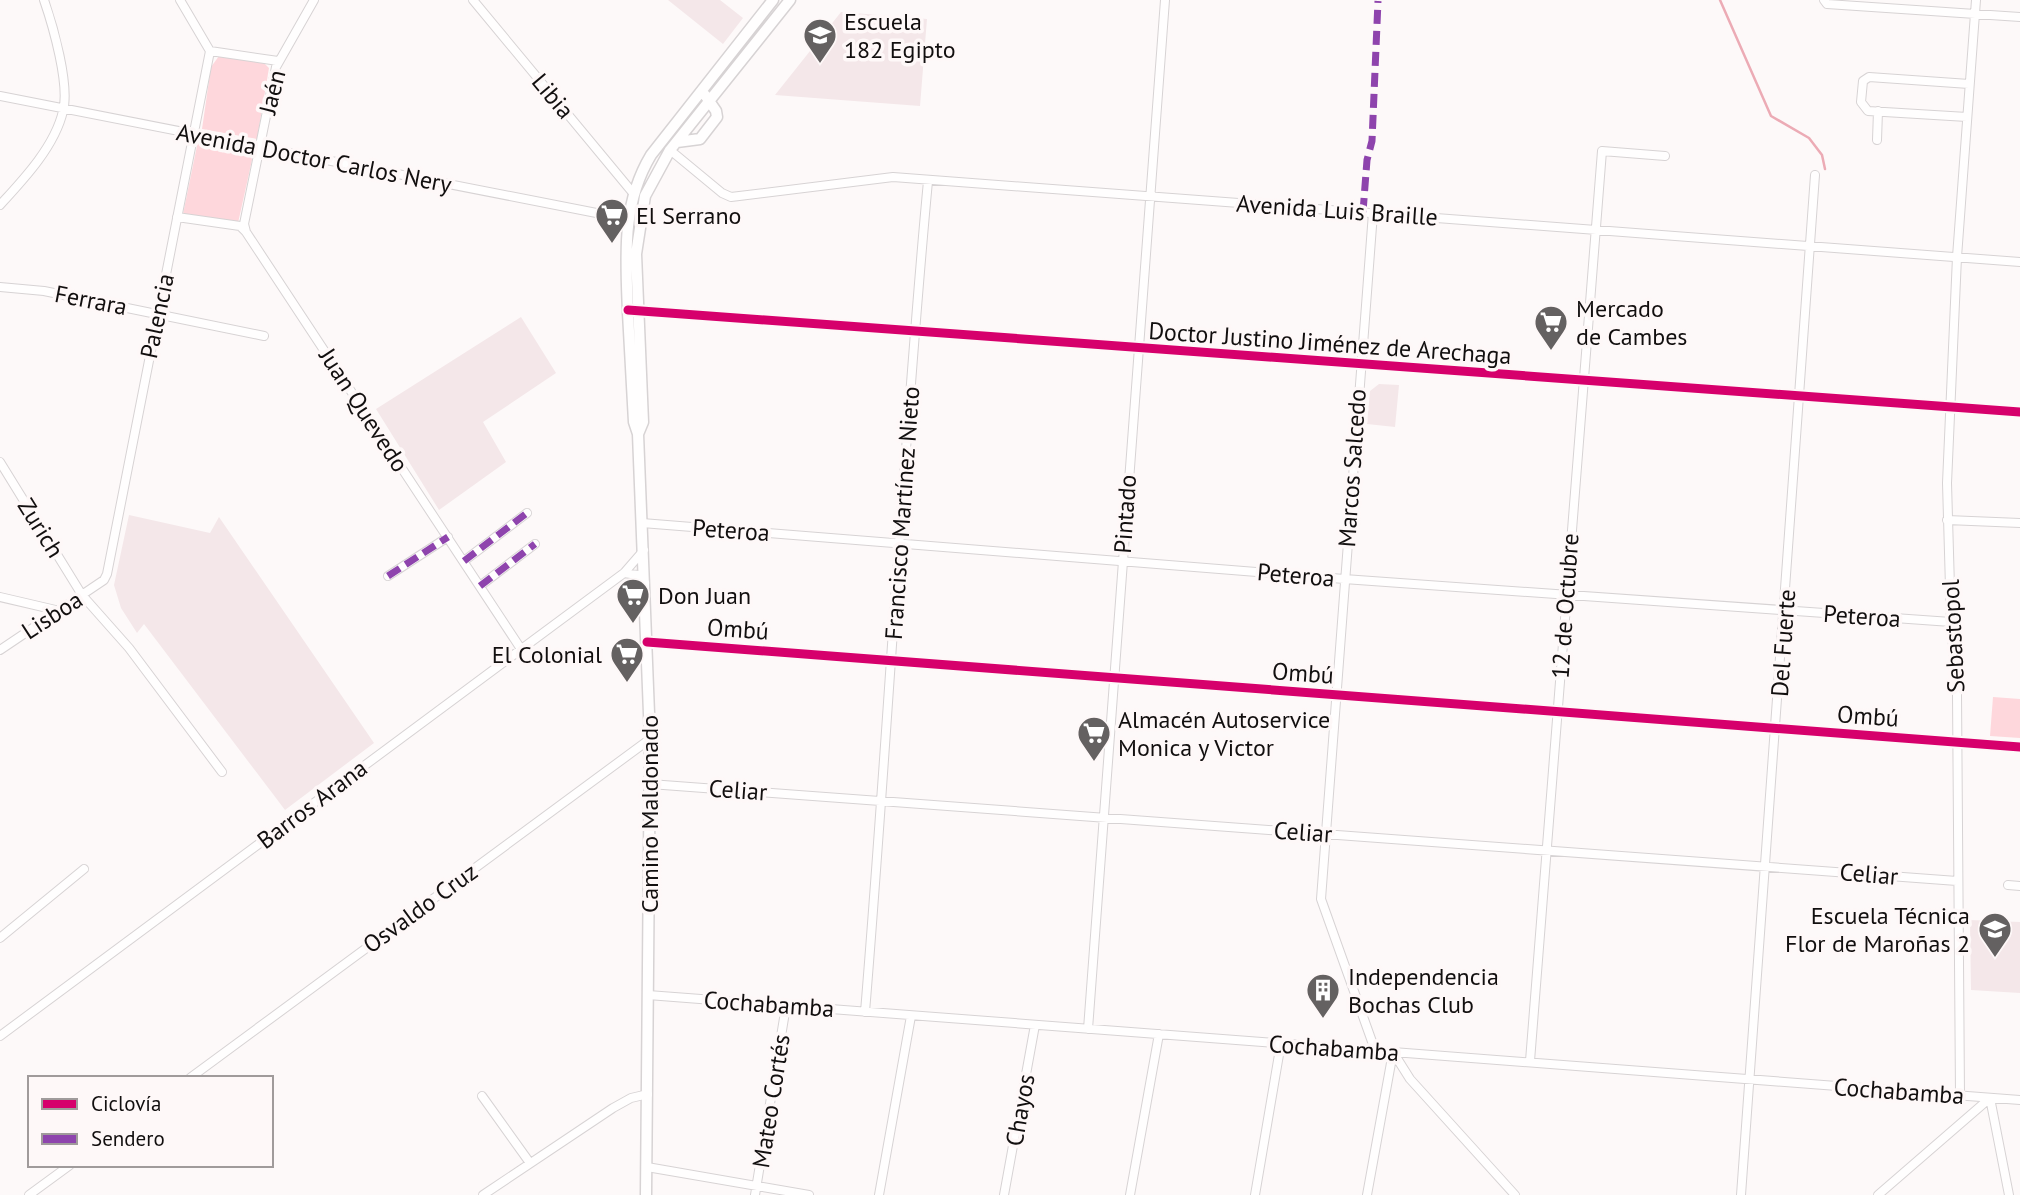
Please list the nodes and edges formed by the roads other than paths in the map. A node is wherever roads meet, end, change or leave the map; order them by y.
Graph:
1 (44, 0) edge
2 (180, 0) edge
3 (314, 0) edge
4 (473, 0) edge
5 (773, 0) edge
6 (790, 0) edge
7 (1165, 0) edge
8 (1976, 0) edge
9 (1824, 1) edge
10 (1975, 14) junction
11 (2020, 17) edge
12 (210, 51) junction
13 (278, 61) junction
14 (1969, 84) junction
15 (0, 96) edge
16 (705, 96) junction
17 (64, 109) junction
18 (1878, 111) junction
19 (1967, 117) junction
20 (193, 135) junction
21 (1877, 140) dead end
22 (673, 146) junction
23 (260, 148) junction
24 (1665, 156) dead end
25 (1815, 175) dead end
26 (928, 181) junction
27 (632, 193) junction
28 (1150, 197) junction
29 (0, 205) edge
30 (1373, 213) junction
31 (177, 217) junction
32 (627, 219) junction
33 (1594, 229) junction
34 (246, 232) junction
35 (1812, 246) junction
36 (1956, 257) junction
37 (2020, 262) edge
38 (0, 287) edge
39 (633, 310) junction
40 (158, 314) junction
41 (914, 330) junction
42 (264, 336) dead end
43 (1137, 349) junction
44 (1361, 363) junction
45 (1583, 380) junction
46 (1800, 397) junction
47 (1949, 406) junction
48 (2020, 412) edge
49 (0, 462) edge
50 (527, 513) dead end
51 (1947, 520) junction
52 (642, 523) junction
53 (2020, 523) edge
54 (448, 537) junction
55 (900, 542) junction
56 (535, 544) dead end
57 (644, 550) junction
58 (1122, 560) junction
59 (464, 561) junction
60 (624, 573) junction
61 (388, 576) dead end
62 (1344, 579) junction
63 (104, 580) joint
64 (645, 583) junction
65 (480, 586) junction
66 (1567, 593) junction
67 (82, 595) junction
68 (0, 597) edge
69 (60, 611) junction
70 (1785, 612) junction
71 (1951, 622) junction
72 (647, 642) junction
73 (521, 649) junction
74 (0, 650) edge
75 (893, 660) junction
76 (1113, 677) junction
77 (1335, 694) junction
78 (1557, 712) junction
79 (1777, 729) junction
80 (650, 739) junction
81 (1956, 743) junction
82 (2020, 747) edge
83 (222, 772) dead end
84 (650, 783) junction
85 (882, 801) junction
86 (1103, 817) junction
87 (1326, 833) junction
88 (1546, 849) junction
89 (1767, 866) junction
90 (84, 869) dead end
91 (1957, 881) junction
92 (2008, 884) dead end
93 (2020, 886) edge
94 (0, 938) edge
95 (648, 995) junction
96 (786, 1006) junction
97 (865, 1012) junction
98 (911, 1016) junction
99 (1035, 1025) junction
100 (1088, 1029) junction
101 (1159, 1034) junction
102 (0, 1036) edge
103 (1281, 1043) junction
104 (1376, 1050) junction
105 (1393, 1052) junction
106 (1530, 1061) junction
107 (193, 1076) edge
108 (1750, 1081) junction
109 (648, 1094) junction
110 (482, 1096) dead end
111 (1960, 1096) junction
112 (1990, 1098) junction
113 (2020, 1100) edge
114 (530, 1163) junction
115 (67, 1167) edge
116 (647, 1167) junction
117 (756, 1191) edge
118 (29, 1195) edge
119 (483, 1195) edge
120 (646, 1195) edge
121 (809, 1195) edge
122 (878, 1195) edge
123 (1004, 1195) edge
124 (1130, 1195) edge
125 (1255, 1195) edge
126 (1367, 1195) edge
127 (1515, 1195) edge
128 (1741, 1195) edge
129 (1878, 1195) edge
130 (2009, 1195) edge

1 - 17 street
2 - 12 street
3 - 13 street, Jaén
4 - 27 street, Libia
5 - 16 main road, Camino Maldonado
6 - 16 main road, Camino Maldonado
7 - 28 street, Pintado
8 - 10 street, Sebastopol
9 - 10 street
10 - 11 street
10 - 14 street, Sebastopol
12 - 13 street
12 - 20 street, Palencia
13 - 23 street, Jaén
14 - 18 street
14 - 19 street, Sebastopol
15 - 17 street, Avenida Doctor Carlos Nery
16 - 22 main road, Camino Maldonado
16 - 22 main road
16 - 27 main road, Camino Maldonado
17 - 20 street, Avenida Doctor Carlos Nery
17 - 29 street
18 - 19 street
18 - 21 street
19 - 36 street, Sebastopol
20 - 23 street, Avenida Doctor Carlos Nery
20 - 31 street, Palencia
22 - 26 street, Avenida Luis Braille
22 - 39 main road, Camino Maldonado
23 - 32 street, Avenida Doctor Carlos Nery
23 - 34 street, Jaén
24 - 33 street, 12 de Octubre
25 - 35 street, Del Fuerte
26 - 28 street, Avenida Luis Braille
26 - 41 street, Francisco Martínez Nieto
27 - 32 main road, Camino Maldonado
28 - 30 street, Avenida Luis Braille
28 - 43 street, Pintado
30 - 33 street, Avenida Luis Braille
30 - 44 street, Marcos Salcedo
31 - 34 street
31 - 40 street, Palencia
32 - 39 main road, Camino Maldonado
33 - 35 street, Avenida Luis Braille
33 - 45 street, 12 de Octubre
34 - 54 street, Juan Quevedo
35 - 36 street, Avenida Luis Braille
35 - 46 street, Del Fuerte
36 - 37 street, Avenida Luis Braille
36 - 47 street, Sebastopol
38 - 40 street, Ferrara
39 - 41 street, Doctor Justino Jiménez de Arechaga
39 - 52 main road, Camino Maldonado
40 - 42 street, Ferrara
40 - 63 street, Palencia
41 - 43 street, Doctor Justino Jiménez de Arechaga
41 - 55 street, Francisco Martínez Nieto
43 - 44 street, Doctor Justino Jiménez de Arechaga
43 - 58 street, Pintado
44 - 45 street, Doctor Justino Jiménez de Arechaga
44 - 62 street, Marcos Salcedo
45 - 46 street, Doctor Justino Jiménez de Arechaga
45 - 66 street, 12 de Octubre
46 - 47 street, Doctor Justino Jiménez de Arechaga
46 - 70 street, Del Fuerte
47 - 48 street, Doctor Justino Jiménez de Arechaga
47 - 51 street, Sebastopol
49 - 67 street, Zurich
50 - 59 street
51 - 53 street
51 - 71 street, Sebastopol
52 - 55 street, Peteroa
52 - 57 main road, Camino Maldonado
54 - 59 street, Juan Quevedo
54 - 61 street
55 - 58 street, Peteroa
55 - 75 street, Francisco Martínez Nieto
56 - 65 street
57 - 60 street, Barros Arana
57 - 64 main road, Camino Maldonado
58 - 62 street, Peteroa
58 - 76 street, Pintado
59 - 65 street, Juan Quevedo
60 - 64 street
60 - 73 street, Barros Arana
62 - 66 street, Peteroa
62 - 77 street, Marcos Salcedo
63 - 67 street, Lisboa
64 - 72 main road, Camino Maldonado
65 - 73 street, Juan Quevedo
66 - 70 street, Peteroa
66 - 78 street, 12 de Octubre
67 - 69 street, Lisboa
67 - 83 street, Zurich
68 - 69 street
69 - 74 street, Lisboa
70 - 71 street, Peteroa
70 - 79 street, Del Fuerte
71 - 81 street, Sebastopol
72 - 75 street, Ombú
72 - 80 main road, Camino Maldonado
73 - 102 street, Barros Arana
75 - 76 street, Ombú
75 - 85 street, Francisco Martínez Nieto
76 - 77 street, Ombú
76 - 86 street, Pintado
77 - 78 street, Ombú
77 - 87 street, Marcos Salcedo
78 - 79 street, Ombú
78 - 88 street, 12 de Octubre
79 - 81 street, Ombú
79 - 89 street, Del Fuerte
80 - 84 main road, Camino Maldonado
80 - 107 street, Osvaldo Cruz
81 - 82 street, Ombú
81 - 91 street, Sebastopol
84 - 85 street, Celiar
84 - 95 main road, Camino Maldonado
85 - 86 street, Celiar
85 - 97 street, Francisco Martínez Nieto
86 - 87 street, Celiar
86 - 100 street, Pintado
87 - 88 street, Celiar
87 - 104 street, Marcos Salcedo
88 - 89 street, Celiar
88 - 106 street, 12 de Octubre
89 - 91 street, Celiar
89 - 108 street, Del Fuerte
90 - 94 street
91 - 111 street, Sebastopol
92 - 93 street
95 - 96 street, Cochabamba
95 - 109 main road, Camino Maldonado
96 - 97 street, Cochabamba
96 - 117 street, Mateo Cortés
97 - 98 street, Cochabamba
98 - 99 street, Cochabamba
98 - 122 street
99 - 100 street, Cochabamba
99 - 123 street, Chayos
100 - 101 street, Cochabamba
101 - 103 street, Cochabamba
101 - 124 street
103 - 104 street, Cochabamba
103 - 125 street
104 - 105 street, Cochabamba
105 - 106 street, Cochabamba
105 - 126 street
105 - 127 street
106 - 108 street, Cochabamba
108 - 111 street, Cochabamba
108 - 128 street, Del Fuerte
109 - 114 street
109 - 116 main road, Camino Maldonado
110 - 114 street
111 - 112 street, Cochabamba
112 - 113 street, Cochabamba
112 - 129 street
112 - 130 street
114 - 119 street
115 - 118 street
116 - 117 street
116 - 120 main road, Camino Maldonado
117 - 121 street

